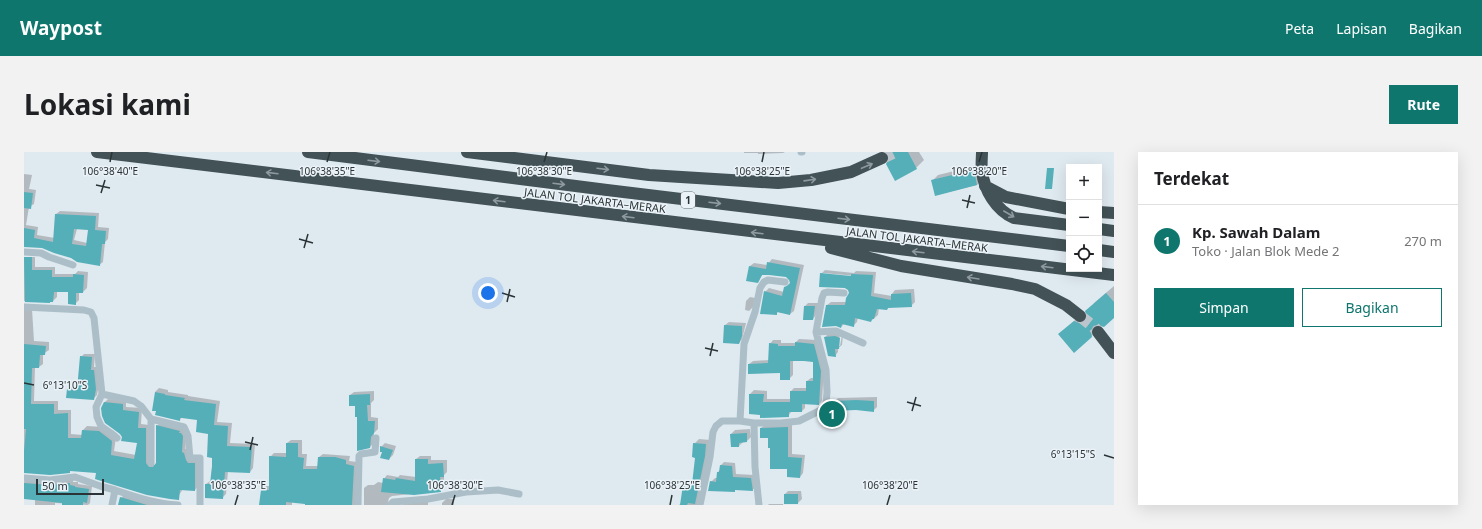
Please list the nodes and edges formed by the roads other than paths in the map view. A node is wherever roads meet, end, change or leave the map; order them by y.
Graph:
1 (97, 152) edge
2 (308, 152) edge
3 (467, 152) edge
4 (982, 152) edge
5 (882, 158) tunnel mouth
6 (985, 186) junction
7 (1066, 208) edge
8 (1102, 212) edge
9 (1114, 213) edge
10 (1066, 225) edge
11 (1102, 229) edge
12 (1114, 231) edge
13 (796, 238) junction
14 (1066, 246) edge
15 (1102, 250) edge
16 (24, 252) edge
17 (1114, 252) edge
18 (73, 265) dead end
19 (1114, 275) edge
20 (785, 282) dead end
21 (844, 293) dead end
22 (24, 307) edge
23 (1080, 316) tunnel mouth
24 (816, 332) junction
25 (1098, 332) tunnel mouth
26 (863, 343) dead end
27 (1114, 353) edge
28 (102, 394) junction
29 (151, 419) junction
30 (740, 421) junction
31 (754, 423) junction
32 (117, 438) dead end
33 (376, 438) dead end
34 (151, 463) dead end
35 (24, 478) edge
36 (115, 490) junction
37 (519, 494) dead end
38 (112, 505) edge
39 (178, 505) edge
40 (200, 505) edge
41 (358, 505) edge
42 (390, 505) edge
43 (700, 505) edge
44 (759, 505) edge

13 -> 1 highway, JALAN TOL JAKARTA–MERAK / 1
2 -> 14 highway, JALAN TOL JAKARTA–MERAK / 1
3 -> 5 highway
4 - 6 highway
6 - 7 highway
6 -> 10 highway
8 - 9 highway
11 - 12 highway
19 -> 13 highway, JALAN TOL JAKARTA–MERAK / 1
23 -> 13 highway
15 - 17 highway
16 - 18 street
20 - 30 street
21 - 24 street
22 - 28 street
24 - 26 street
24 - 31 street
25 - 27 highway
28 - 29 street
28 - 32 street
29 - 34 street
29 - 40 street
30 - 31 street
30 - 43 street
31 - 44 street
33 - 41 street
35 - 36 street
36 - 38 street
36 - 39 street
37 - 42 street

